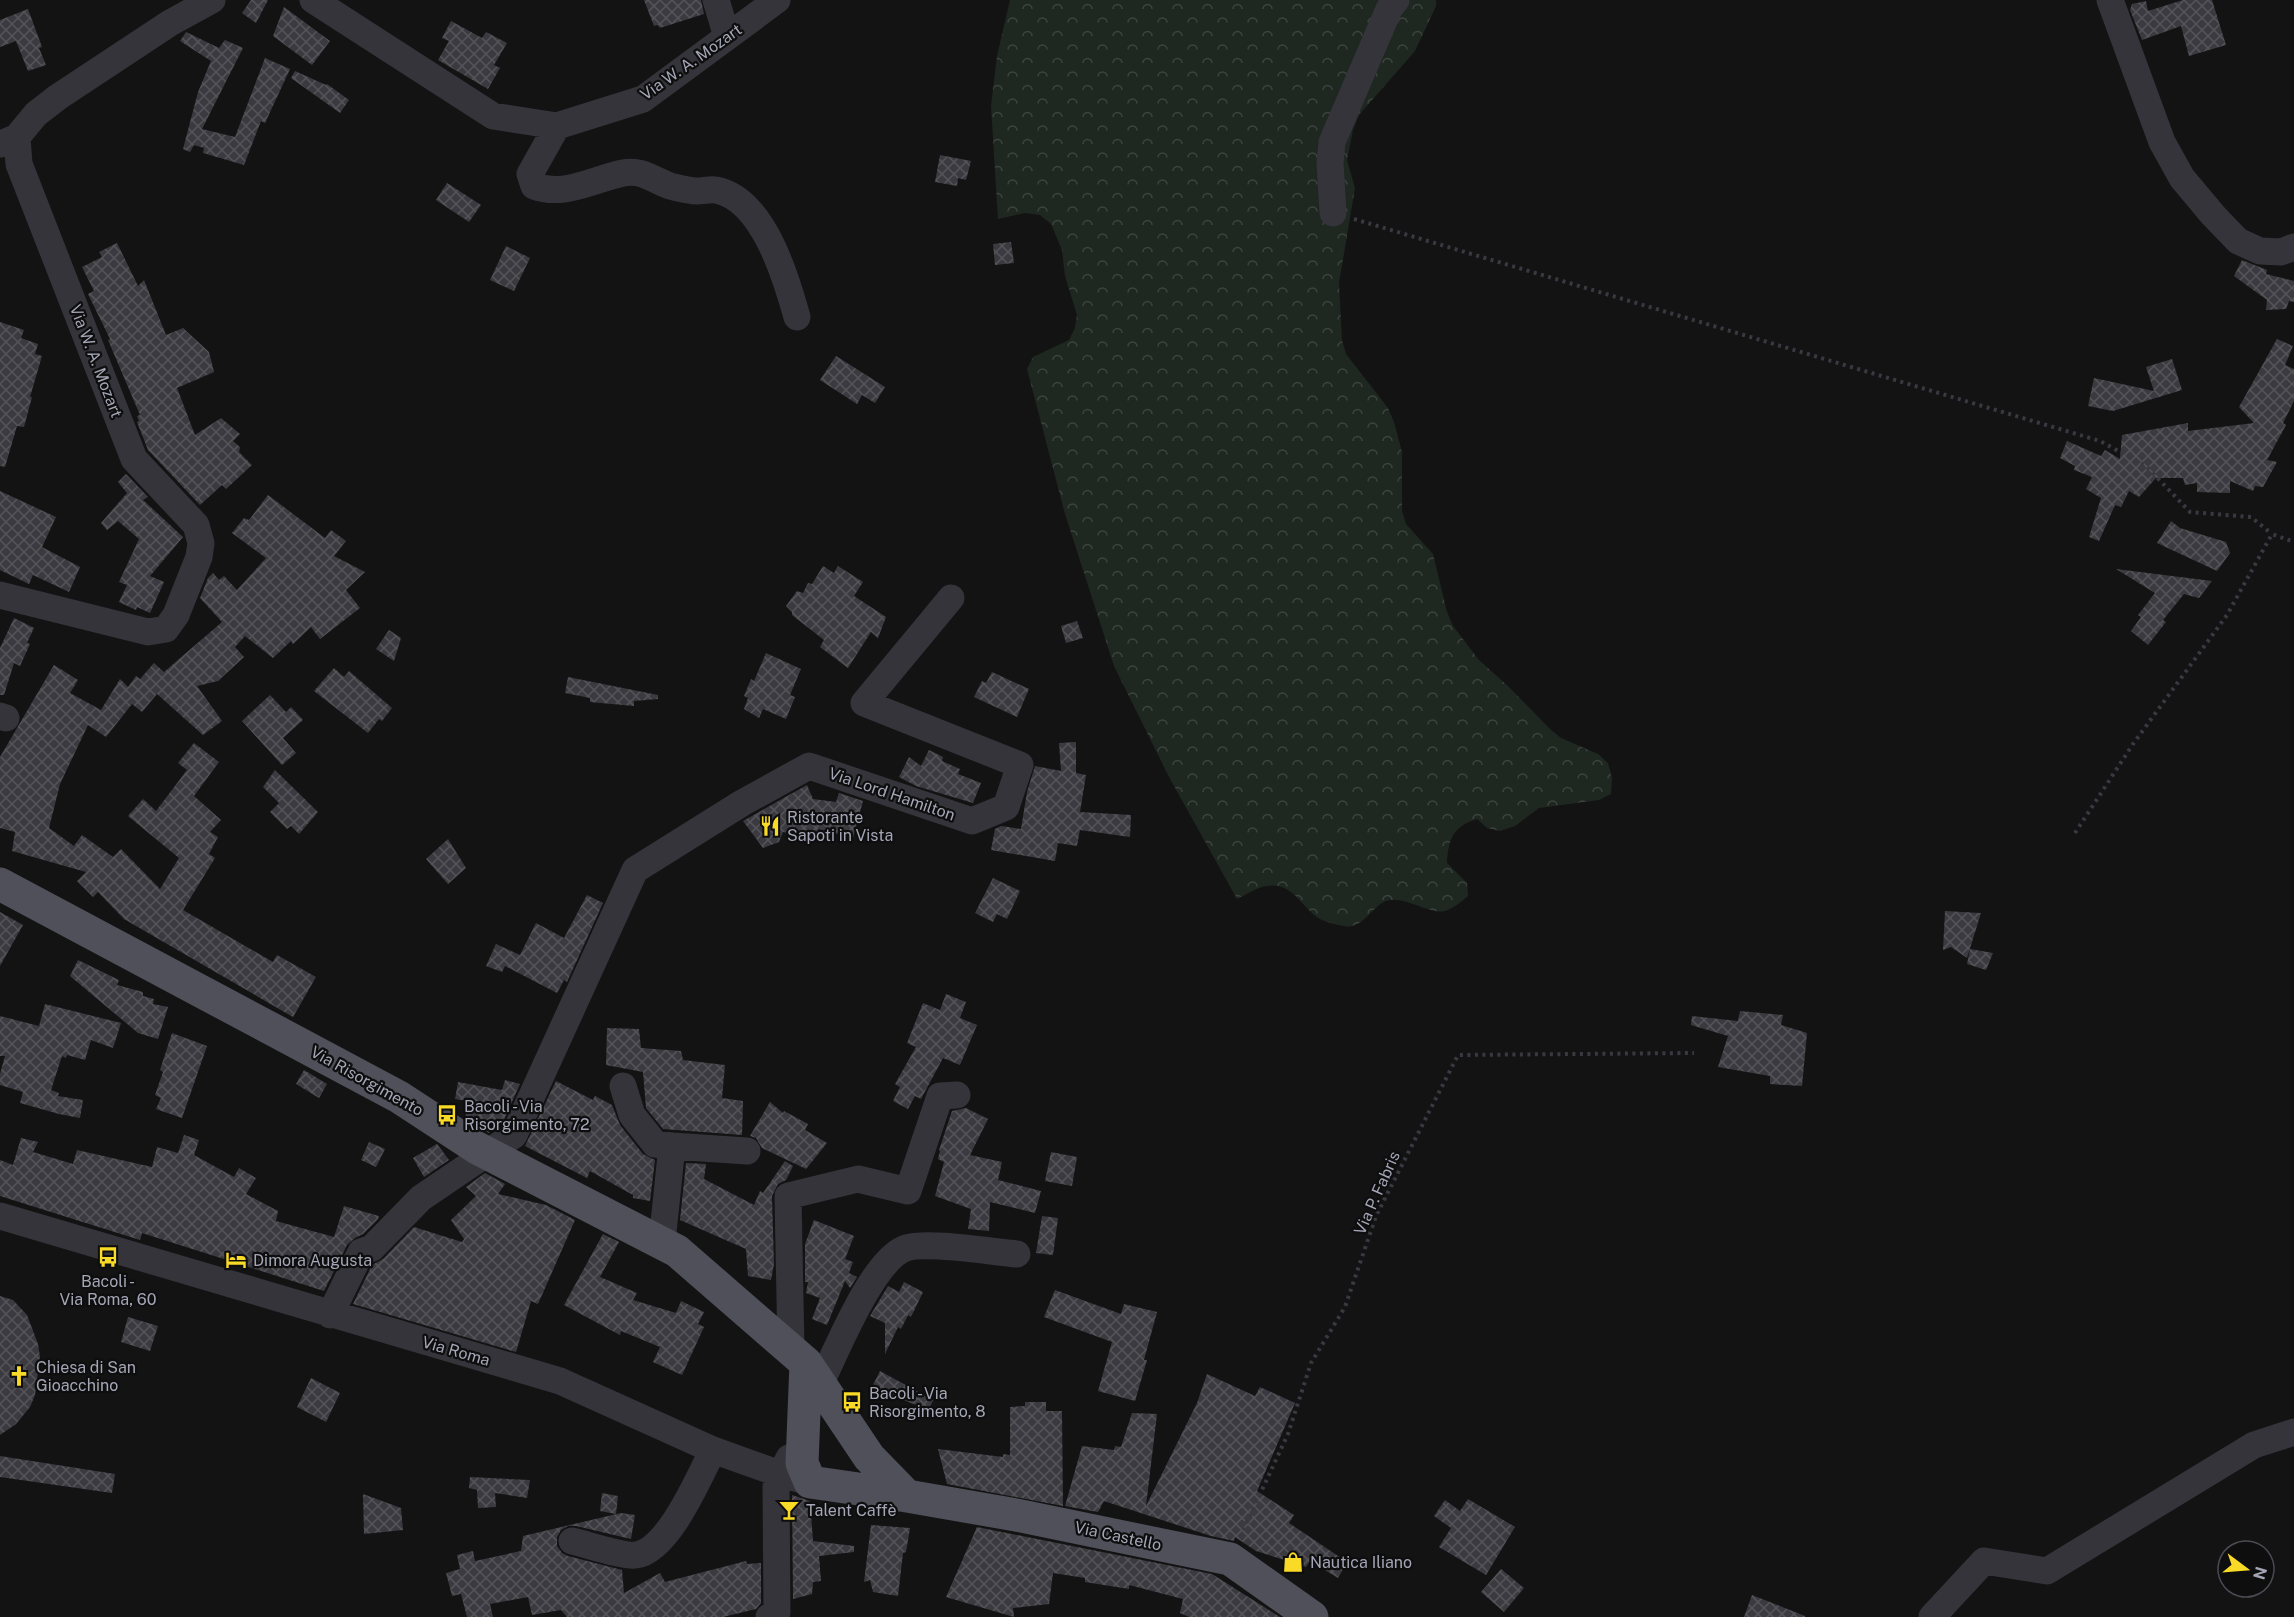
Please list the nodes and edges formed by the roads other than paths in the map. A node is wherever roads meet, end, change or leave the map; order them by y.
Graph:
1 (213, 0) edge
2 (313, 0) edge
3 (716, 0) edge
4 (777, 0) edge
5 (1396, 0) edge
6 (2109, 0) edge
7 (753, 9) edge
8 (727, 37) junction
9 (557, 126) junction
10 (8, 141) edge
11 (1333, 213) road end
12 (2294, 247) edge
13 (797, 316) dead end
14 (0, 595) edge
15 (951, 598) dead end
16 (0, 884) edge
17 (623, 1086) dead end
18 (957, 1095) dead end
19 (672, 1146) junction
20 (747, 1150) dead end
21 (486, 1152) junction
22 (0, 1216) edge
23 (662, 1242) junction
24 (1017, 1254) dead end
25 (330, 1315) junction
26 (806, 1365) junction
27 (804, 1417) junction
28 (849, 1426) junction
29 (2294, 1432) edge
30 (714, 1450) junction
31 (869, 1457) junction
32 (811, 1481) junction
33 (907, 1496) junction
34 (572, 1541) dead end
35 (769, 1617) edge
36 (1312, 1617) edge
37 (1932, 1617) edge

1 - 10 street, Via W. A. Mozart
2 - 9 street, Via W. A. Mozart
3 - 8 street
4 - 7 street, Via W. A. Mozart
5 - 11 street
6 - 12 street
7 - 8 street, Via W. A. Mozart
8 - 9 street, Via W. A. Mozart
9 - 13 street
10 - 14 street, Via W. A. Mozart
15 - 21 street, Via Lord Hamilton
16 - 21 main road, Via Risorgimento
17 - 19 street
18 - 26 street
19 - 20 street
19 - 23 street
21 - 23 main road, Via Risorgimento
21 - 25 street
22 - 25 street, Via Roma
23 - 26 main road, Via Risorgimento
24 - 26 street
25 - 30 street, Via Roma
26 - 27 main road
26 - 28 main road, Via Risorgimento
27 - 28 street
27 - 32 main road
28 - 31 main road, Via Risorgimento
29 - 37 street
30 - 32 street, Via Roma
30 - 34 street
31 - 32 street
31 - 33 main road, Via Risorgimento
32 - 33 main road, Via Roma
32 - 35 street
33 - 36 main road, Via Castello

